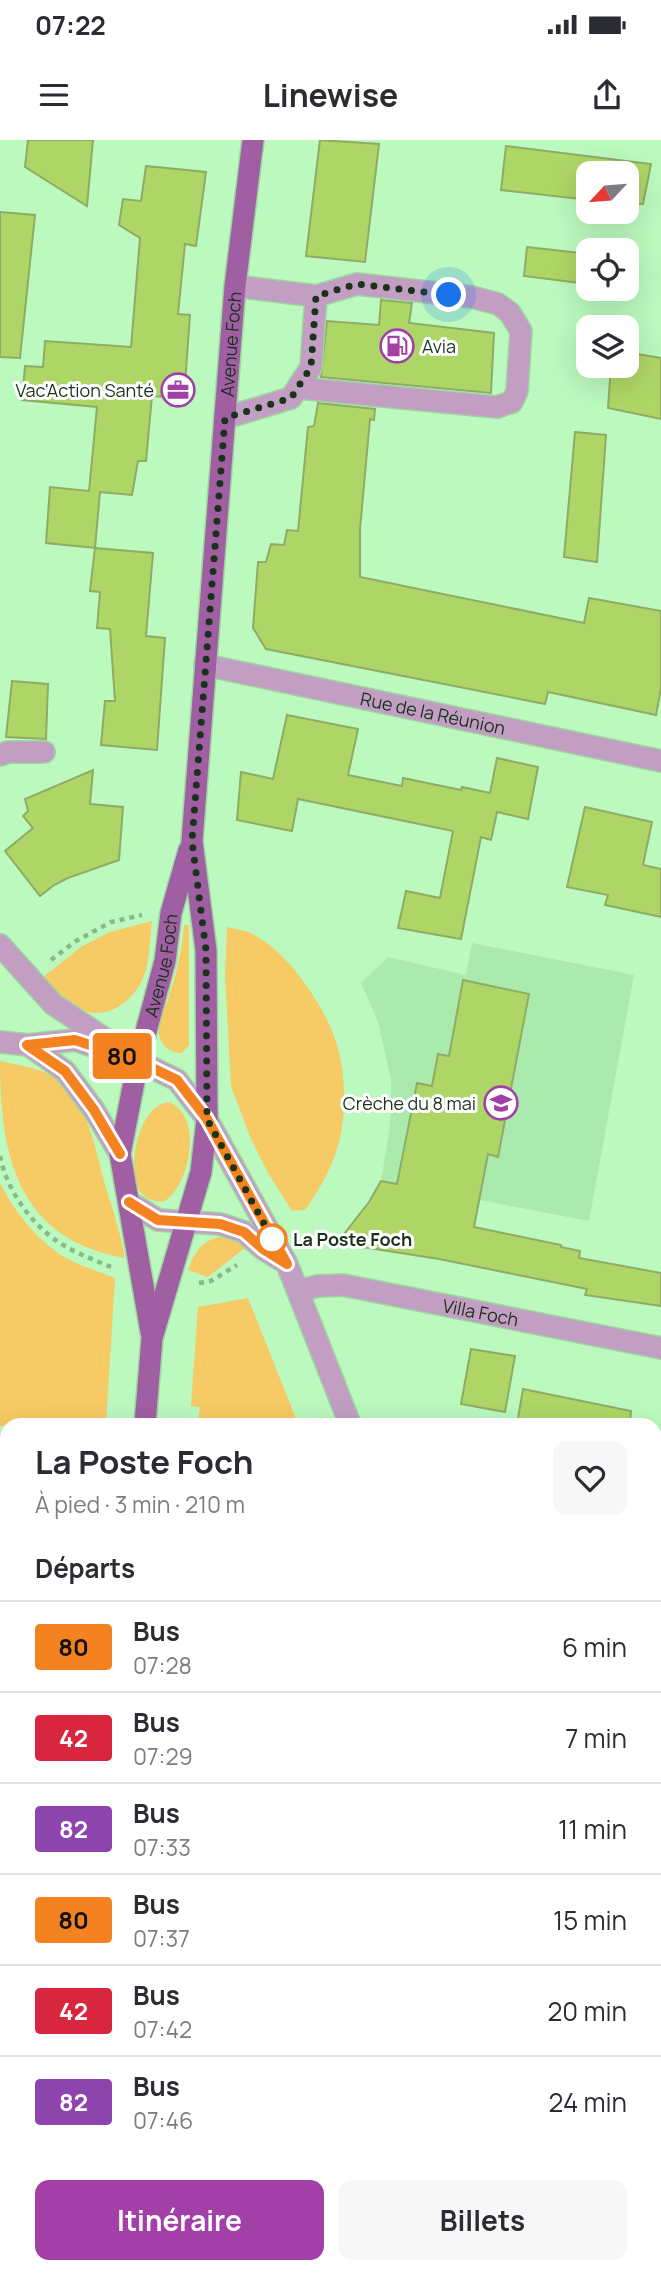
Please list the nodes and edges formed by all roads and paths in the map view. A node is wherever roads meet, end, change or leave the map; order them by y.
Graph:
1 (253, 140) edge
2 (235, 286) junction
3 (316, 296) junction
4 (298, 388) junction
5 (225, 418) junction
6 (205, 665) junction
7 (44, 752) dead end
8 (0, 755) edge
9 (661, 761) edge
10 (192, 841) junction
11 (154, 913) dead end
12 (0, 945) edge
13 (47, 963) dead end
14 (0, 1042) edge
15 (27, 1045) junction
16 (138, 1061) junction
17 (207, 1119) junction
18 (120, 1154) junction
19 (0, 1156) edge
20 (129, 1202) junction
21 (186, 1221) junction
22 (242, 1262) dead end
23 (287, 1264) junction
24 (114, 1268) dead end
25 (192, 1280) dead end
26 (298, 1291) junction
27 (152, 1338) junction
28 (661, 1348) edge
29 (145, 1418) edge
30 (348, 1418) edge

1 - 2 main road, Avenue Foch
2 - 3 street
2 - 5 main road, Avenue Foch
3 - 4 street
3 - 4 street
4 - 5 street
5 - 6 main road, Avenue Foch
6 - 9 street, Rue de la Réunion
6 - 10 main road, Avenue Foch
7 - 8 street
10 - 16 main road, Avenue Foch
10 - 17 main road, Avenue Foch
11 - 13 path
12 - 16 street
14 - 15 street
15 - 16 street
15 - 18 street
16 - 17 street
16 - 18 main road, Avenue Foch
17 - 21 main road, Avenue Foch
17 - 23 street
18 - 20 main road, Avenue Foch
19 - 24 path
20 - 21 street
20 - 27 main road, Avenue Foch
21 - 23 street
21 - 27 main road, Avenue Foch
22 - 25 path
23 - 26 street
26 - 28 street, Villa Foch
26 - 30 street
27 - 29 main road, Avenue Foch

